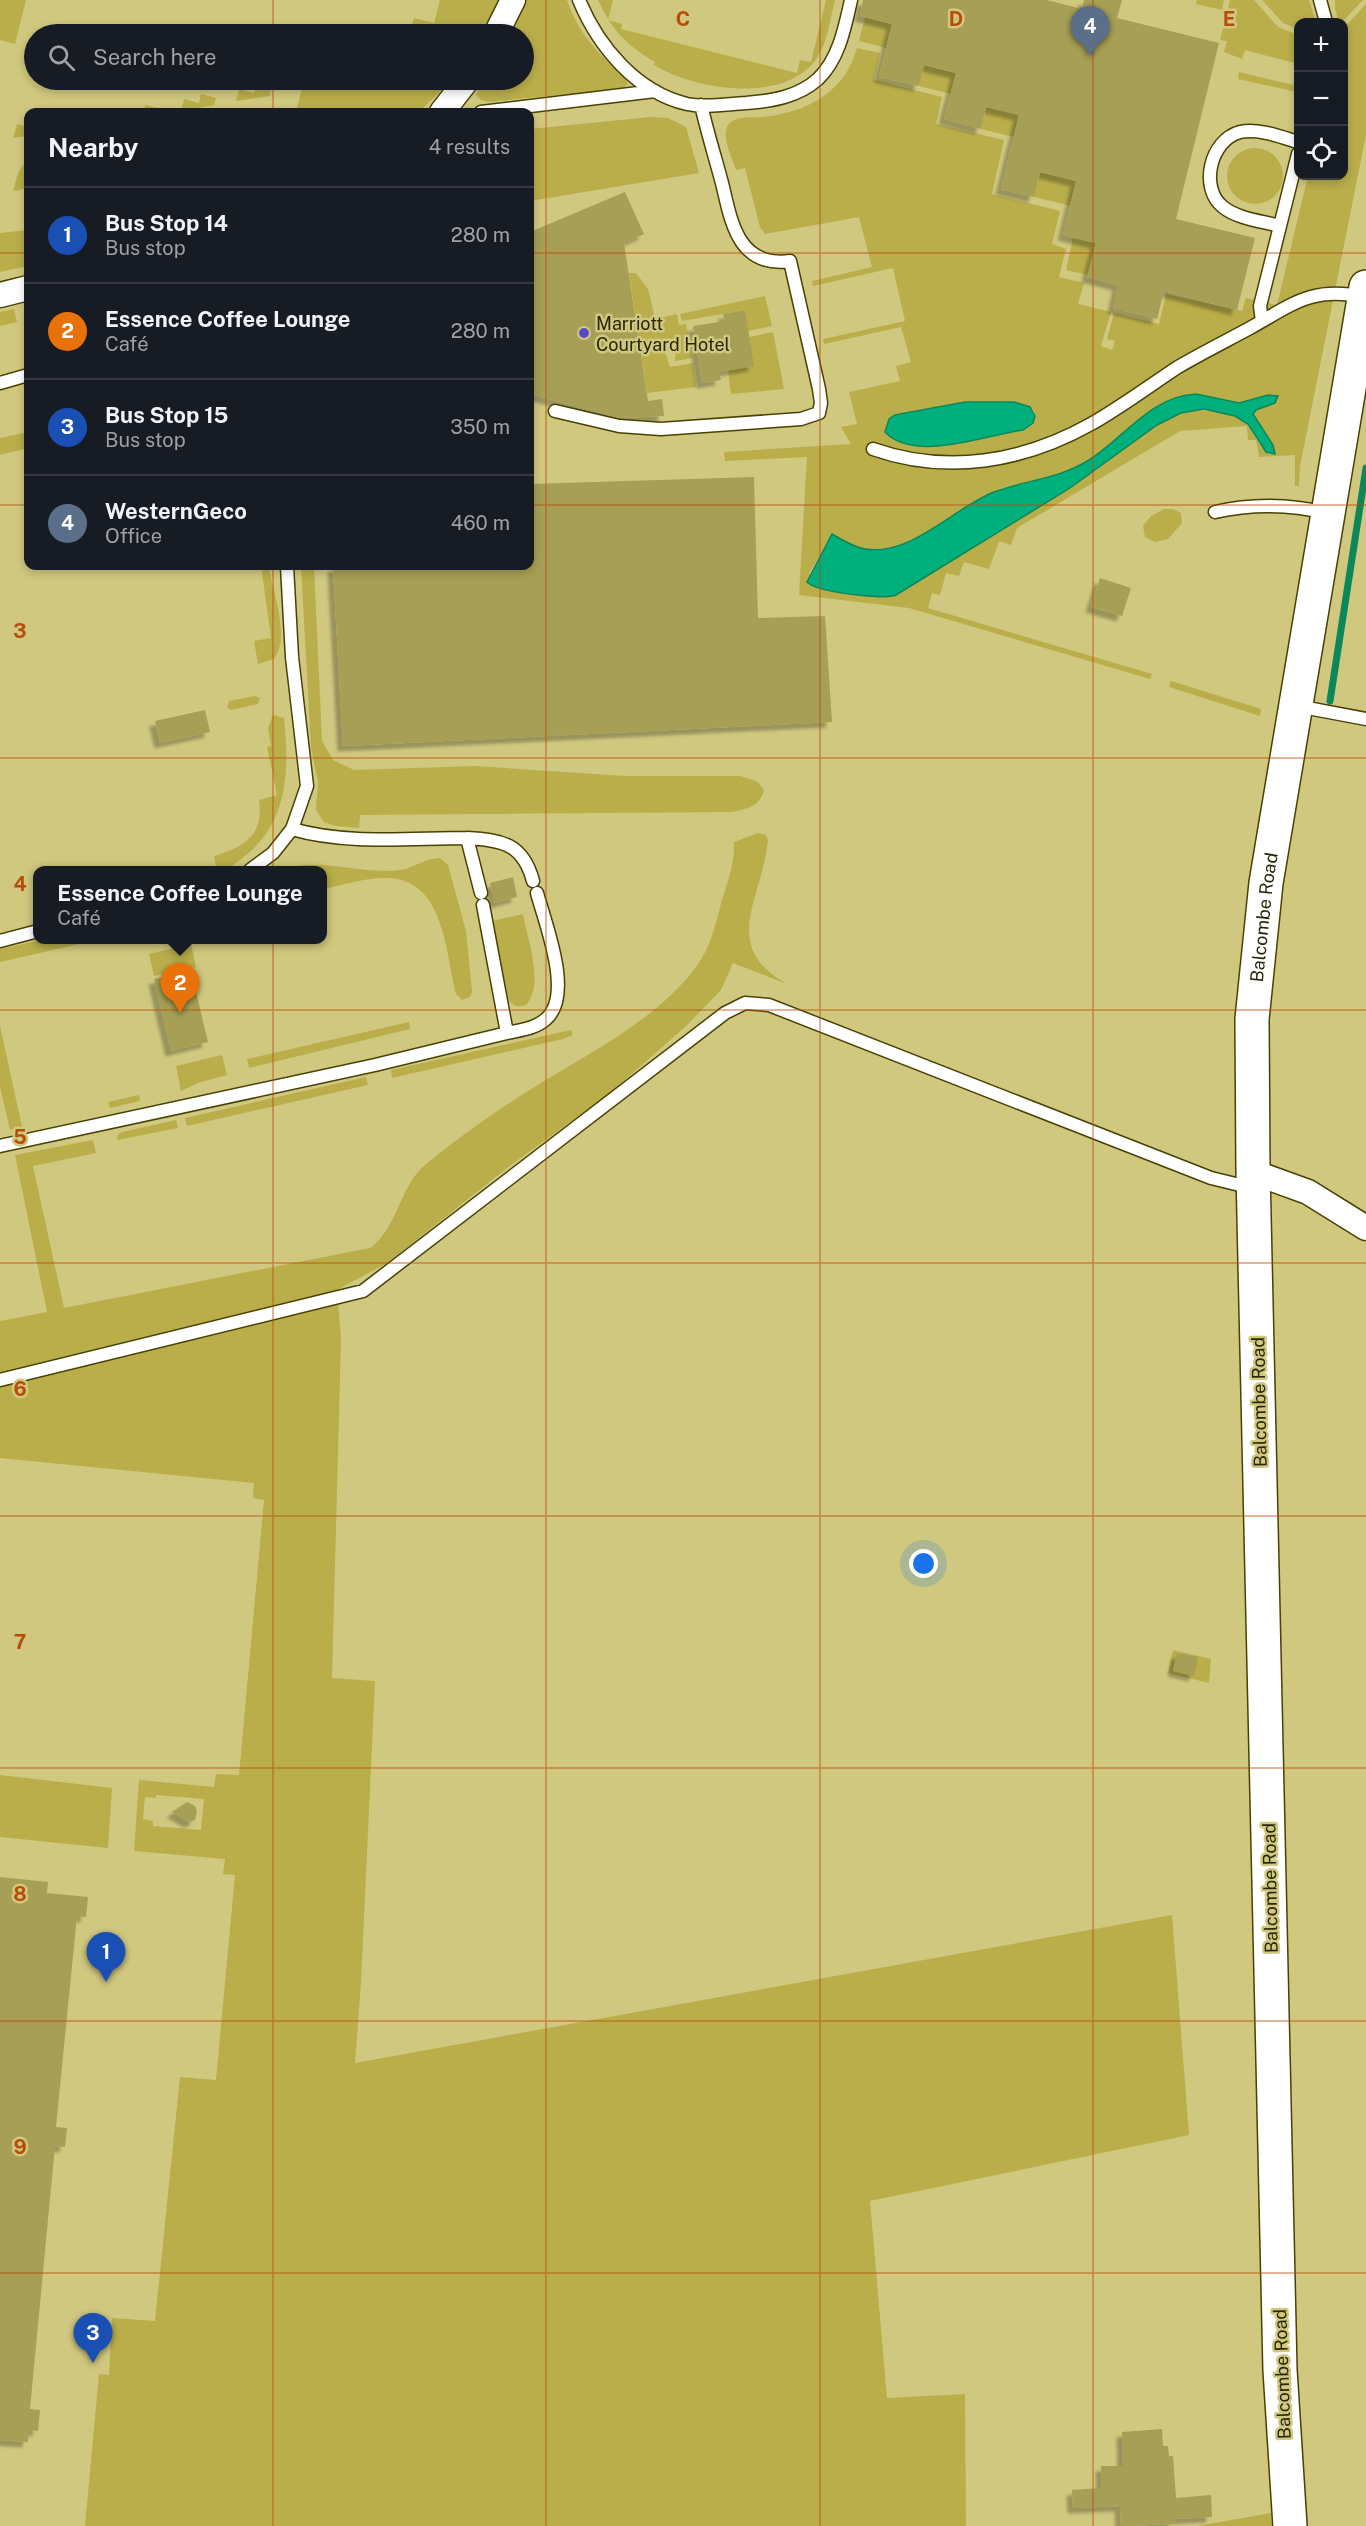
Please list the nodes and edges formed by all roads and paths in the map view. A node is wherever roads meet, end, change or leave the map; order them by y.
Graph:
1 (513, 0) edge
2 (579, 0) edge
3 (851, 0) edge
4 (1320, 0) edge
5 (1325, 18) edge
6 (501, 24) edge
7 (459, 90) edge
8 (655, 91) junction
9 (701, 105) junction
10 (445, 108) edge
11 (514, 108) edge
12 (1294, 141) edge
13 (1294, 173) edge
14 (1280, 226) junction
15 (24, 289) edge
16 (1365, 292) edge
17 (0, 295) edge
18 (1262, 321) junction
19 (24, 376) edge
20 (0, 383) edge
21 (555, 411) dead end
22 (873, 449) dead end
23 (1215, 512) dead end
24 (1328, 513) junction
25 (287, 570) edge
26 (1296, 705) junction
27 (1366, 720) edge
28 (292, 829) junction
29 (467, 838) junction
30 (255, 866) edge
31 (33, 932) edge
32 (0, 941) edge
33 (507, 1033) junction
34 (0, 1146) edge
35 (1254, 1180) junction
36 (1366, 1228) edge
37 (0, 1380) edge
38 (1290, 2526) edge

1 - 6 street
2 - 8 lane
3 - 9 lane
4 - 5 lane
7 - 10 street
8 - 9 lane
8 - 11 lane
9 - 21 lane
12 - 14 lane
13 - 14 lane
14 - 18 lane
15 - 17 street
16 - 18 lane
16 - 24 main road, Balcombe Road
18 - 22 lane
19 - 20 lane
23 - 24 lane
24 - 26 main road, Balcombe Road
25 - 28 lane
26 - 27 lane
26 - 35 main road, Balcombe Road
28 - 29 lane
28 - 30 lane
29 - 33 lane
29 - 33 lane
31 - 32 lane
33 - 34 lane
35 - 36 street
35 - 37 lane
35 - 38 main road, Balcombe Road

